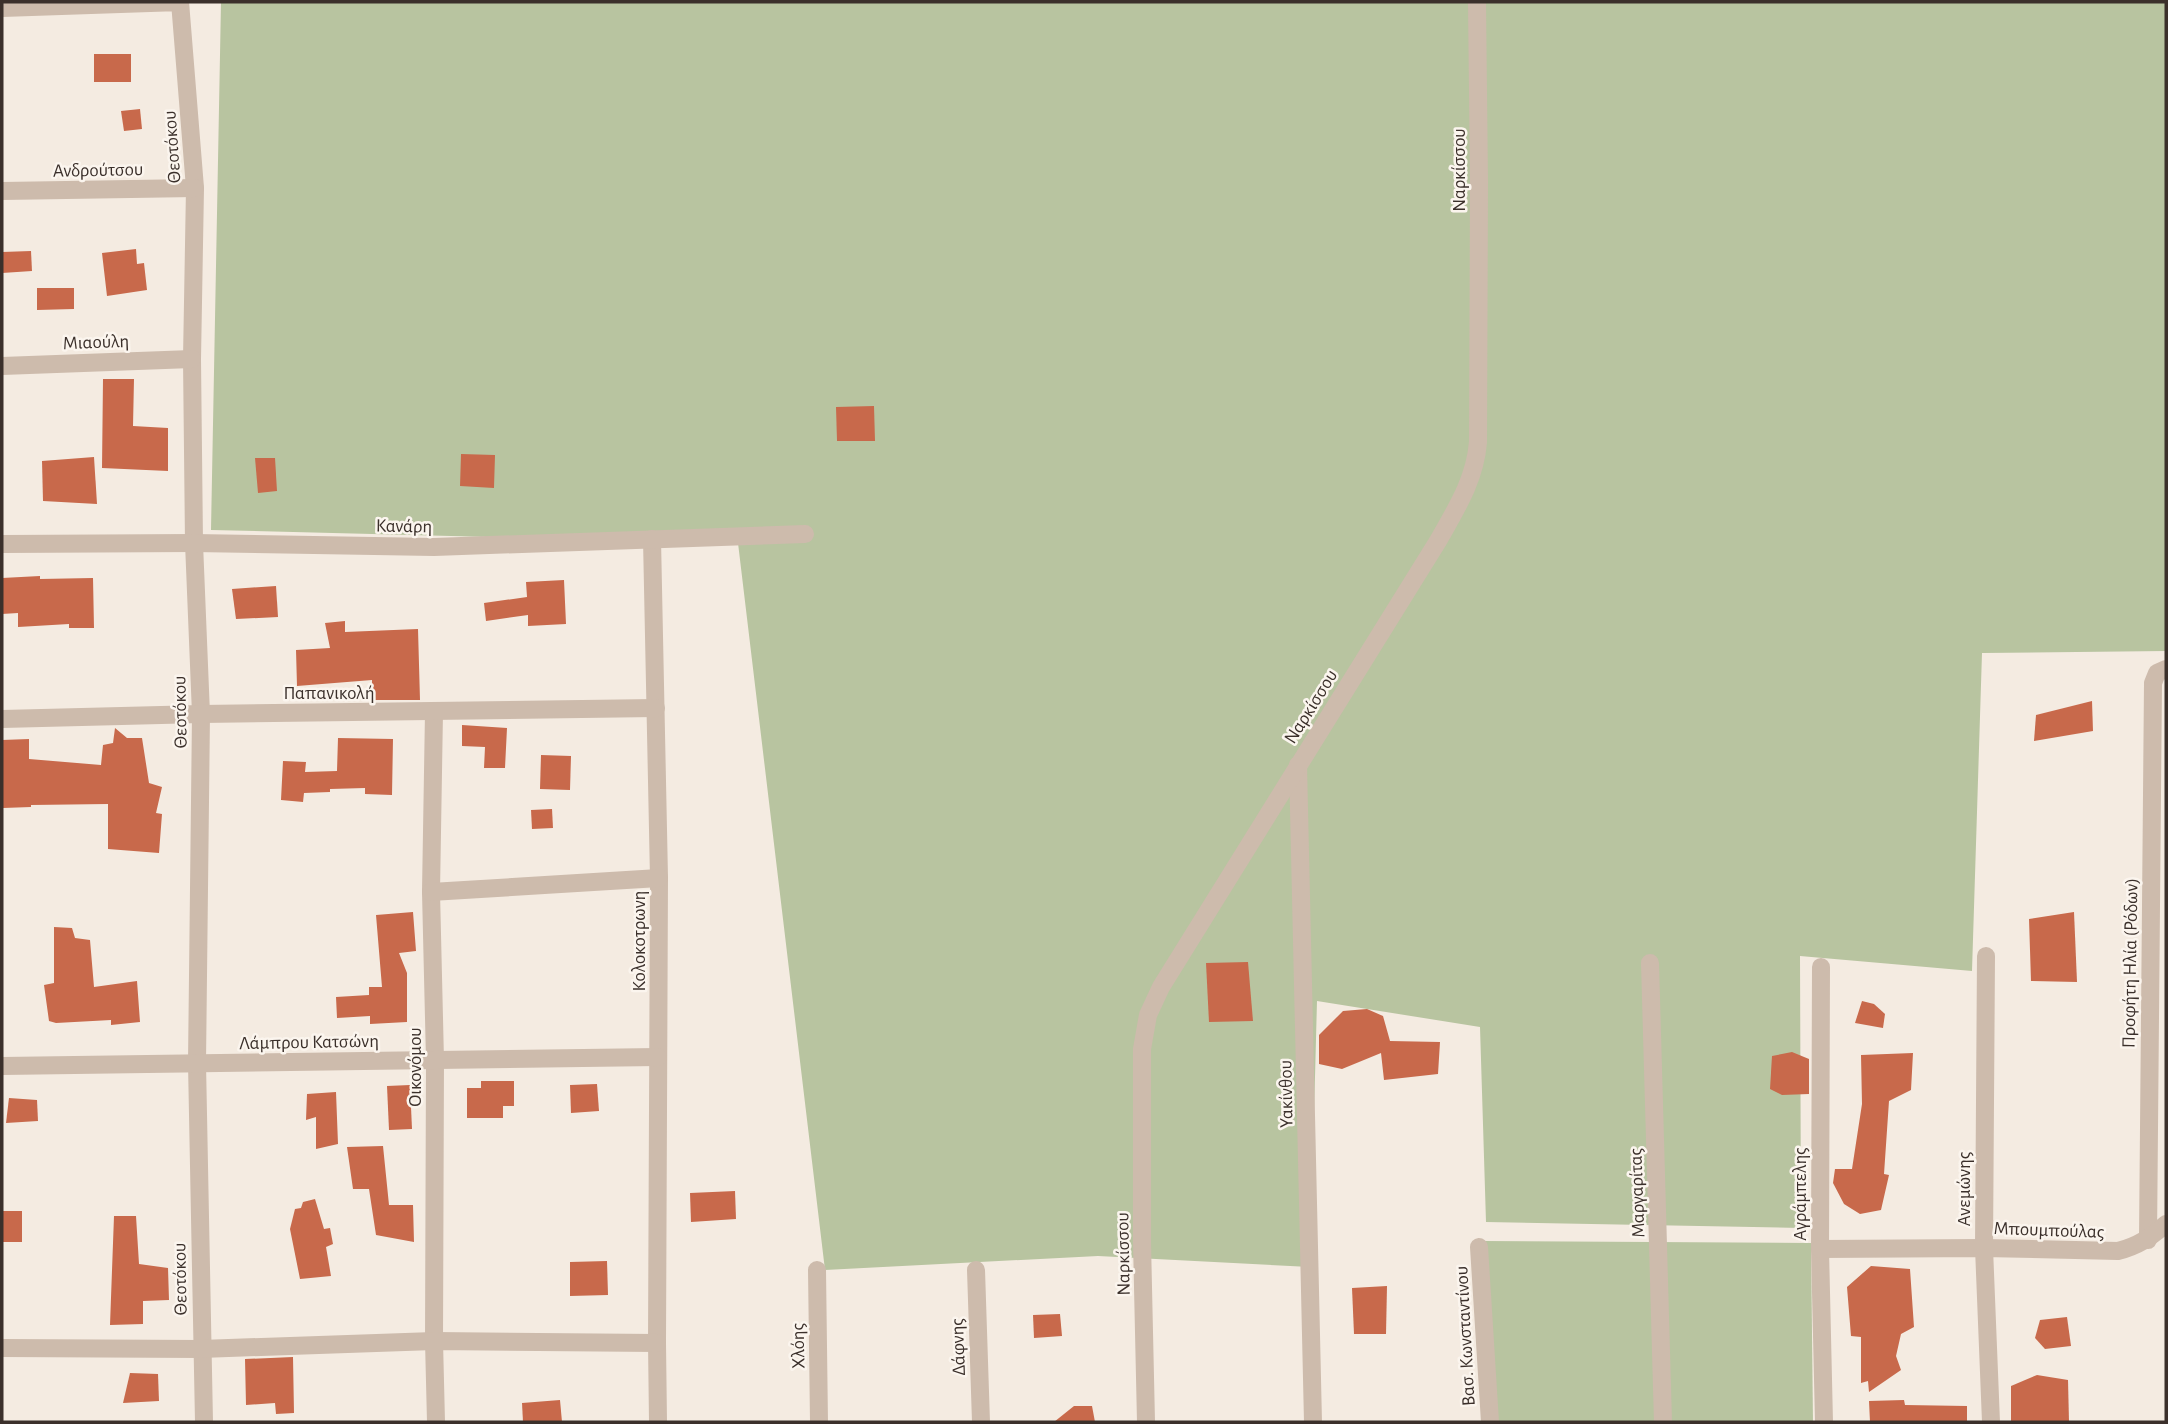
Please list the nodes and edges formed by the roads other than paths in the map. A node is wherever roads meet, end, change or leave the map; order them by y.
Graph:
1 (180, 2) edge
2 (1477, 2) edge
3 (2, 8) edge
4 (195, 188) junction
5 (2, 191) edge
6 (192, 359) junction
7 (2, 366) edge
8 (805, 534) dead end
9 (652, 540) junction
10 (194, 542) junction
11 (2, 544) edge
12 (2166, 669) edge
13 (656, 708) junction
14 (434, 712) junction
15 (201, 714) junction
16 (2, 719) edge
17 (1298, 765) junction
18 (659, 878) junction
19 (431, 892) junction
20 (1986, 956) dead end
21 (1650, 963) dead end
22 (1821, 967) dead end
23 (658, 1057) junction
24 (435, 1060) junction
25 (197, 1063) junction
26 (2, 1066) edge
27 (2166, 1224) edge
28 (2147, 1240) junction
29 (1479, 1247) dead end
30 (1984, 1248) junction
31 (1820, 1249) junction
32 (817, 1270) dead end
33 (976, 1270) dead end
34 (434, 1341) junction
35 (657, 1343) junction
36 (2, 1348) edge
37 (201, 1349) junction
38 (204, 1422) edge
39 (436, 1422) edge
40 (658, 1422) edge
41 (819, 1422) edge
42 (981, 1422) edge
43 (1146, 1422) edge
44 (1313, 1422) edge
45 (1490, 1422) edge
46 (1663, 1422) edge
47 (1824, 1422) edge
48 (1991, 1422) edge

1 - 3 street
1 - 4 street, Θεοτόκου
2 - 17 street, Ναρκίσσου
4 - 5 street, Ανδρούτσου
4 - 6 street, Θεοτόκου
6 - 7 street, Μιαούλη
6 - 10 street, Θεοτόκου
8 - 9 street, Κανάρη
9 - 10 street, Κανάρη
9 - 13 street, Κολοκοτρωνη
10 - 11 street, Κανάρη
10 - 15 street, Θεοτόκου
12 - 28 street, Προφήτη Ηλία (Ρόδων)
13 - 14 street, Παπανικολή
13 - 18 street, Κολοκοτρωνη
14 - 15 street, Παπανικολή
14 - 19 street, Οικονόμου
15 - 16 street, Παπανικολή
15 - 25 street, Θεοτόκου
17 - 43 street, Ναρκίσσου
17 - 44 street, Υακίνθου
18 - 19 street
18 - 23 street, Κολοκοτρωνη
19 - 24 street, Οικονόμου
20 - 30 street, Ανεμώνης
21 - 46 street, Μαργαρίτας
22 - 31 street, Αγράμπελης
23 - 24 street, Λάμπρου Κατσώνη
23 - 35 street, Κολοκοτρωνη
24 - 25 street, Λάμπρου Κατσώνη
24 - 34 street, Οικονόμου
25 - 26 street, Λάμπρου Κατσώνη
25 - 37 street, Θεοτόκου
27 - 28 street
28 - 30 street, Μπουμπούλας
29 - 45 street, Βασ. Κωνσταντίνου
30 - 31 street, Μπουμπούλας
30 - 48 street, Ανεμώνης
31 - 47 street, Αγράμπελης
32 - 41 street, Χλόης
33 - 42 street, Δάφνης
34 - 35 street
34 - 37 street
34 - 39 street, Οικονόμου
35 - 40 street, Κολοκοτρωνη
36 - 37 street
37 - 38 street, Θεοτόκου

